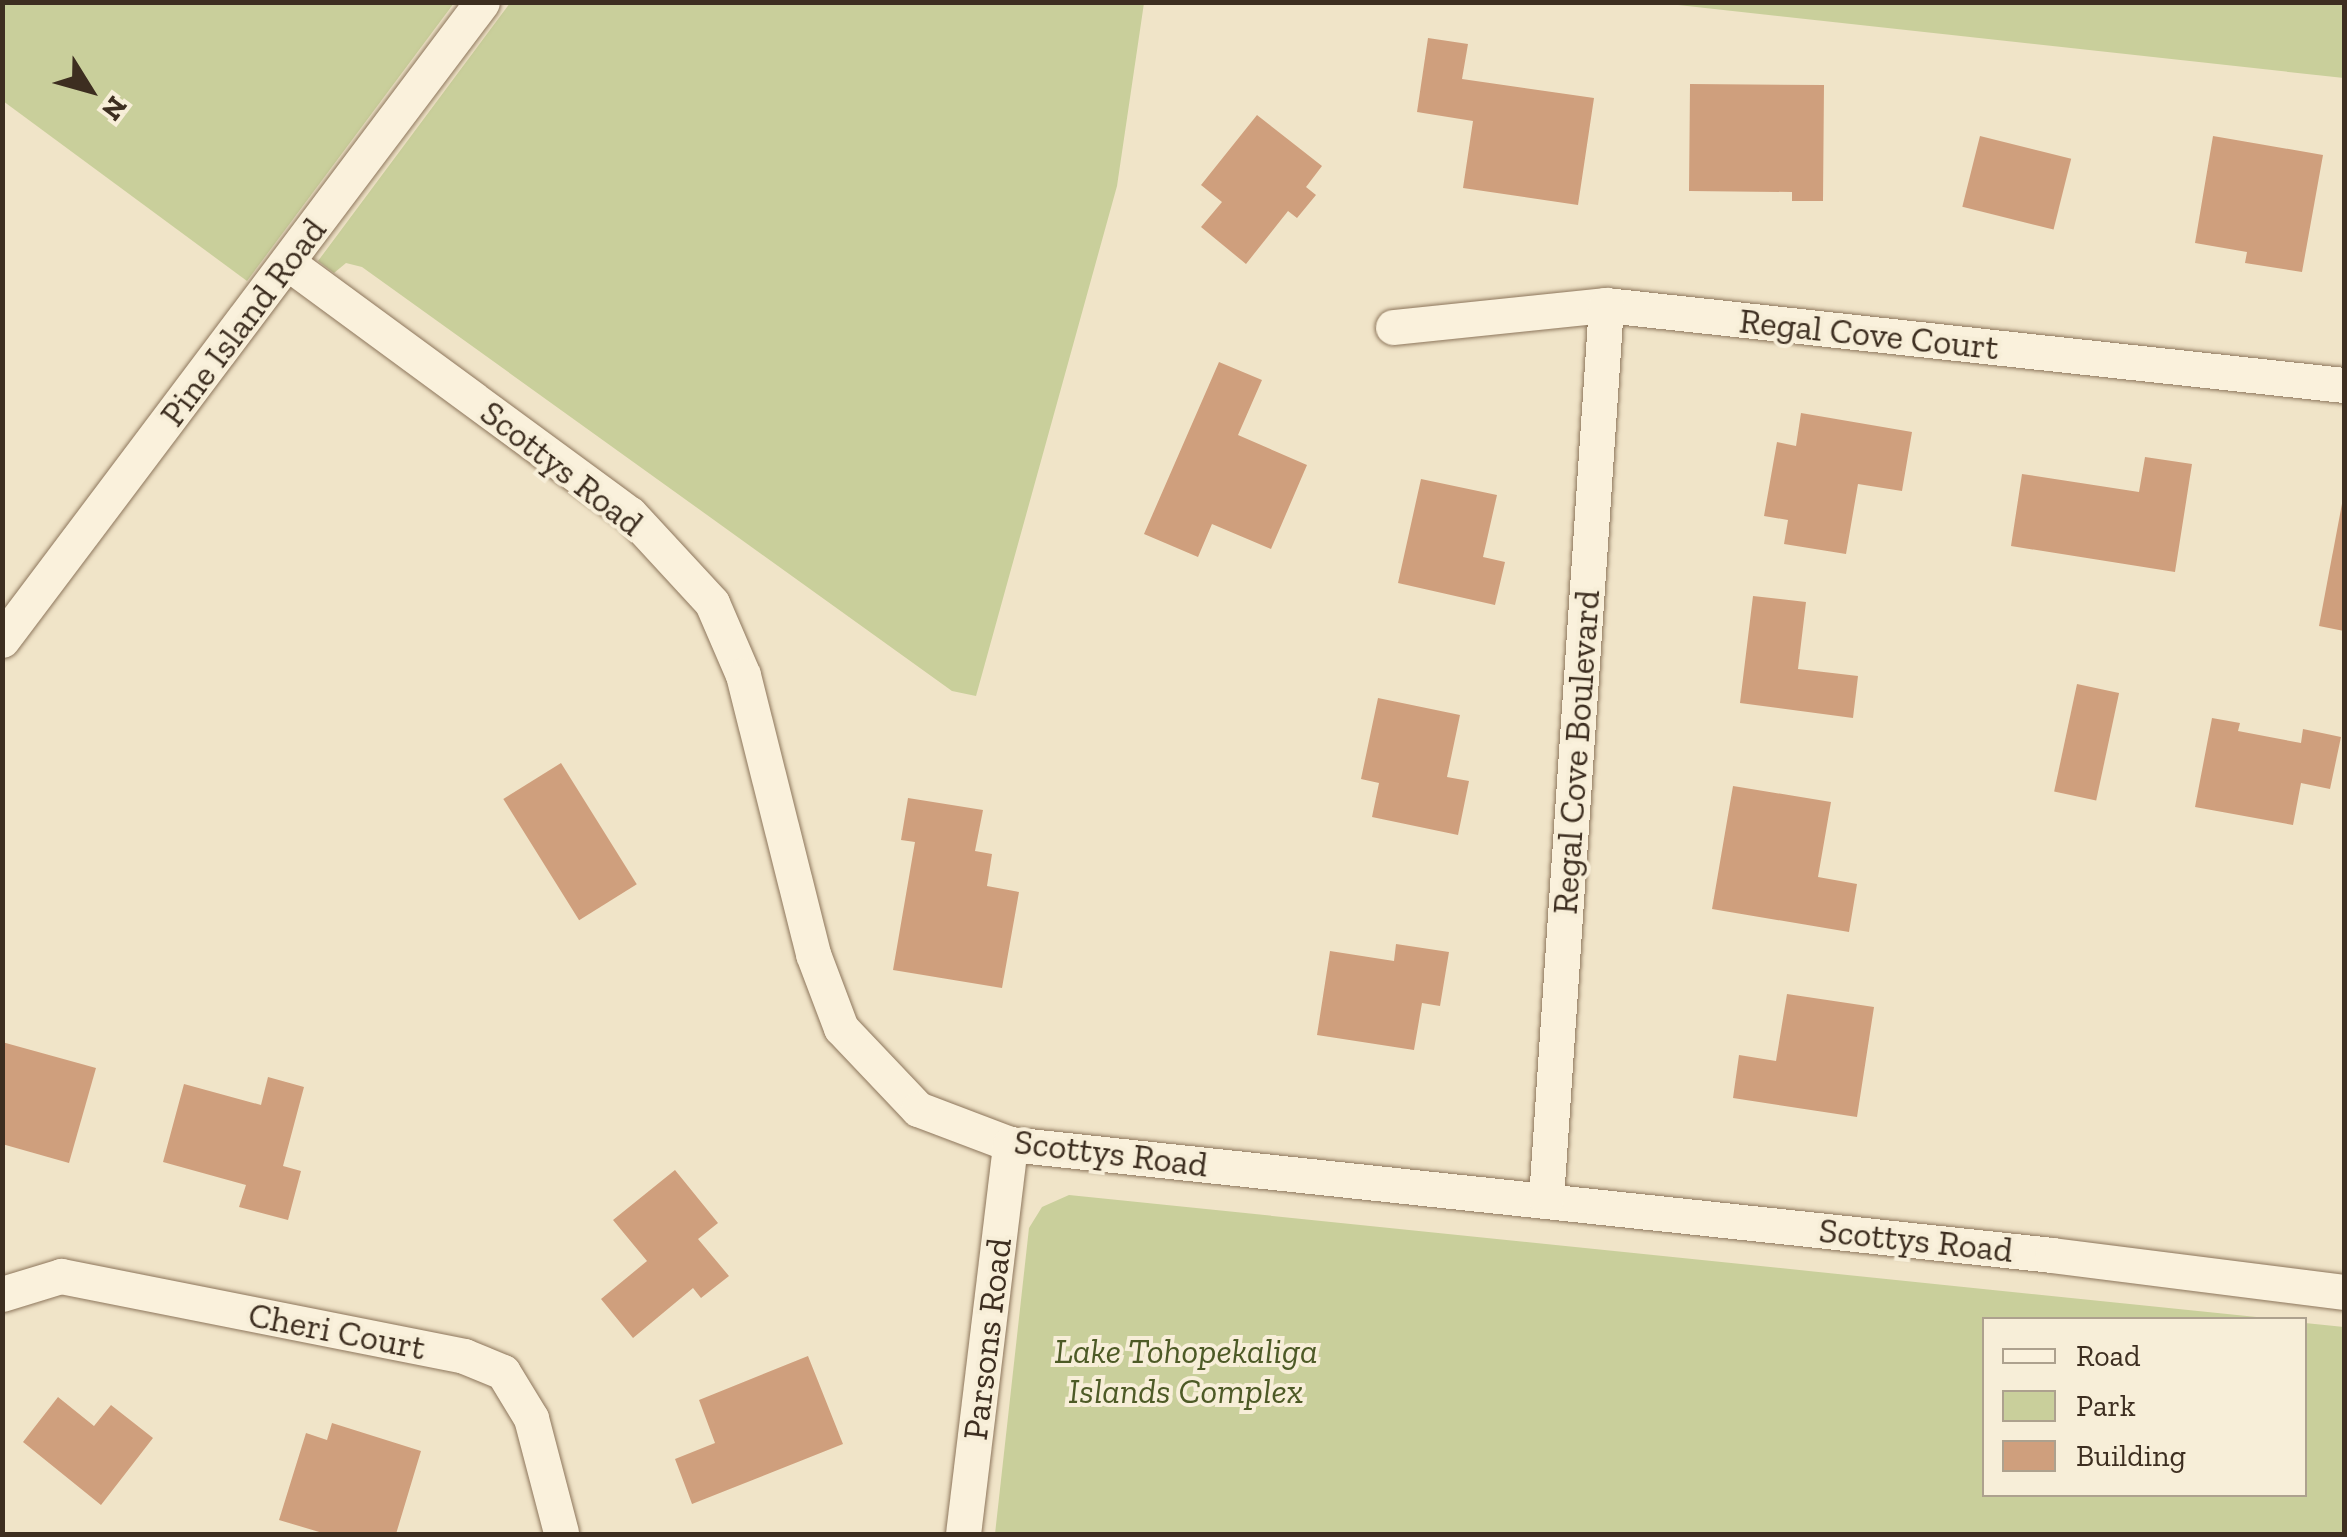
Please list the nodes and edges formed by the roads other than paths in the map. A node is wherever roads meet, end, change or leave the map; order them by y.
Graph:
1 (482, 2) edge
2 (288, 263) junction
3 (1606, 305) junction
4 (1393, 327) dead end
5 (2344, 385) edge
6 (2, 640) edge
7 (1010, 1144) junction
8 (1546, 1199) junction
9 (2344, 1292) edge
10 (2, 1294) edge
11 (561, 1532) edge
12 (963, 1534) edge

1 - 2 street, Pine Island Road
2 - 6 street, Pine Island Road
2 - 7 street, Scottys Road
3 - 4 street, Regal Cove Court
3 - 5 street, Regal Cove Court
3 - 8 street, Regal Cove Boulevard
7 - 8 street, Scottys Road
7 - 12 street, Parsons Road
8 - 9 street, Scottys Road
10 - 11 street, Cheri Court

